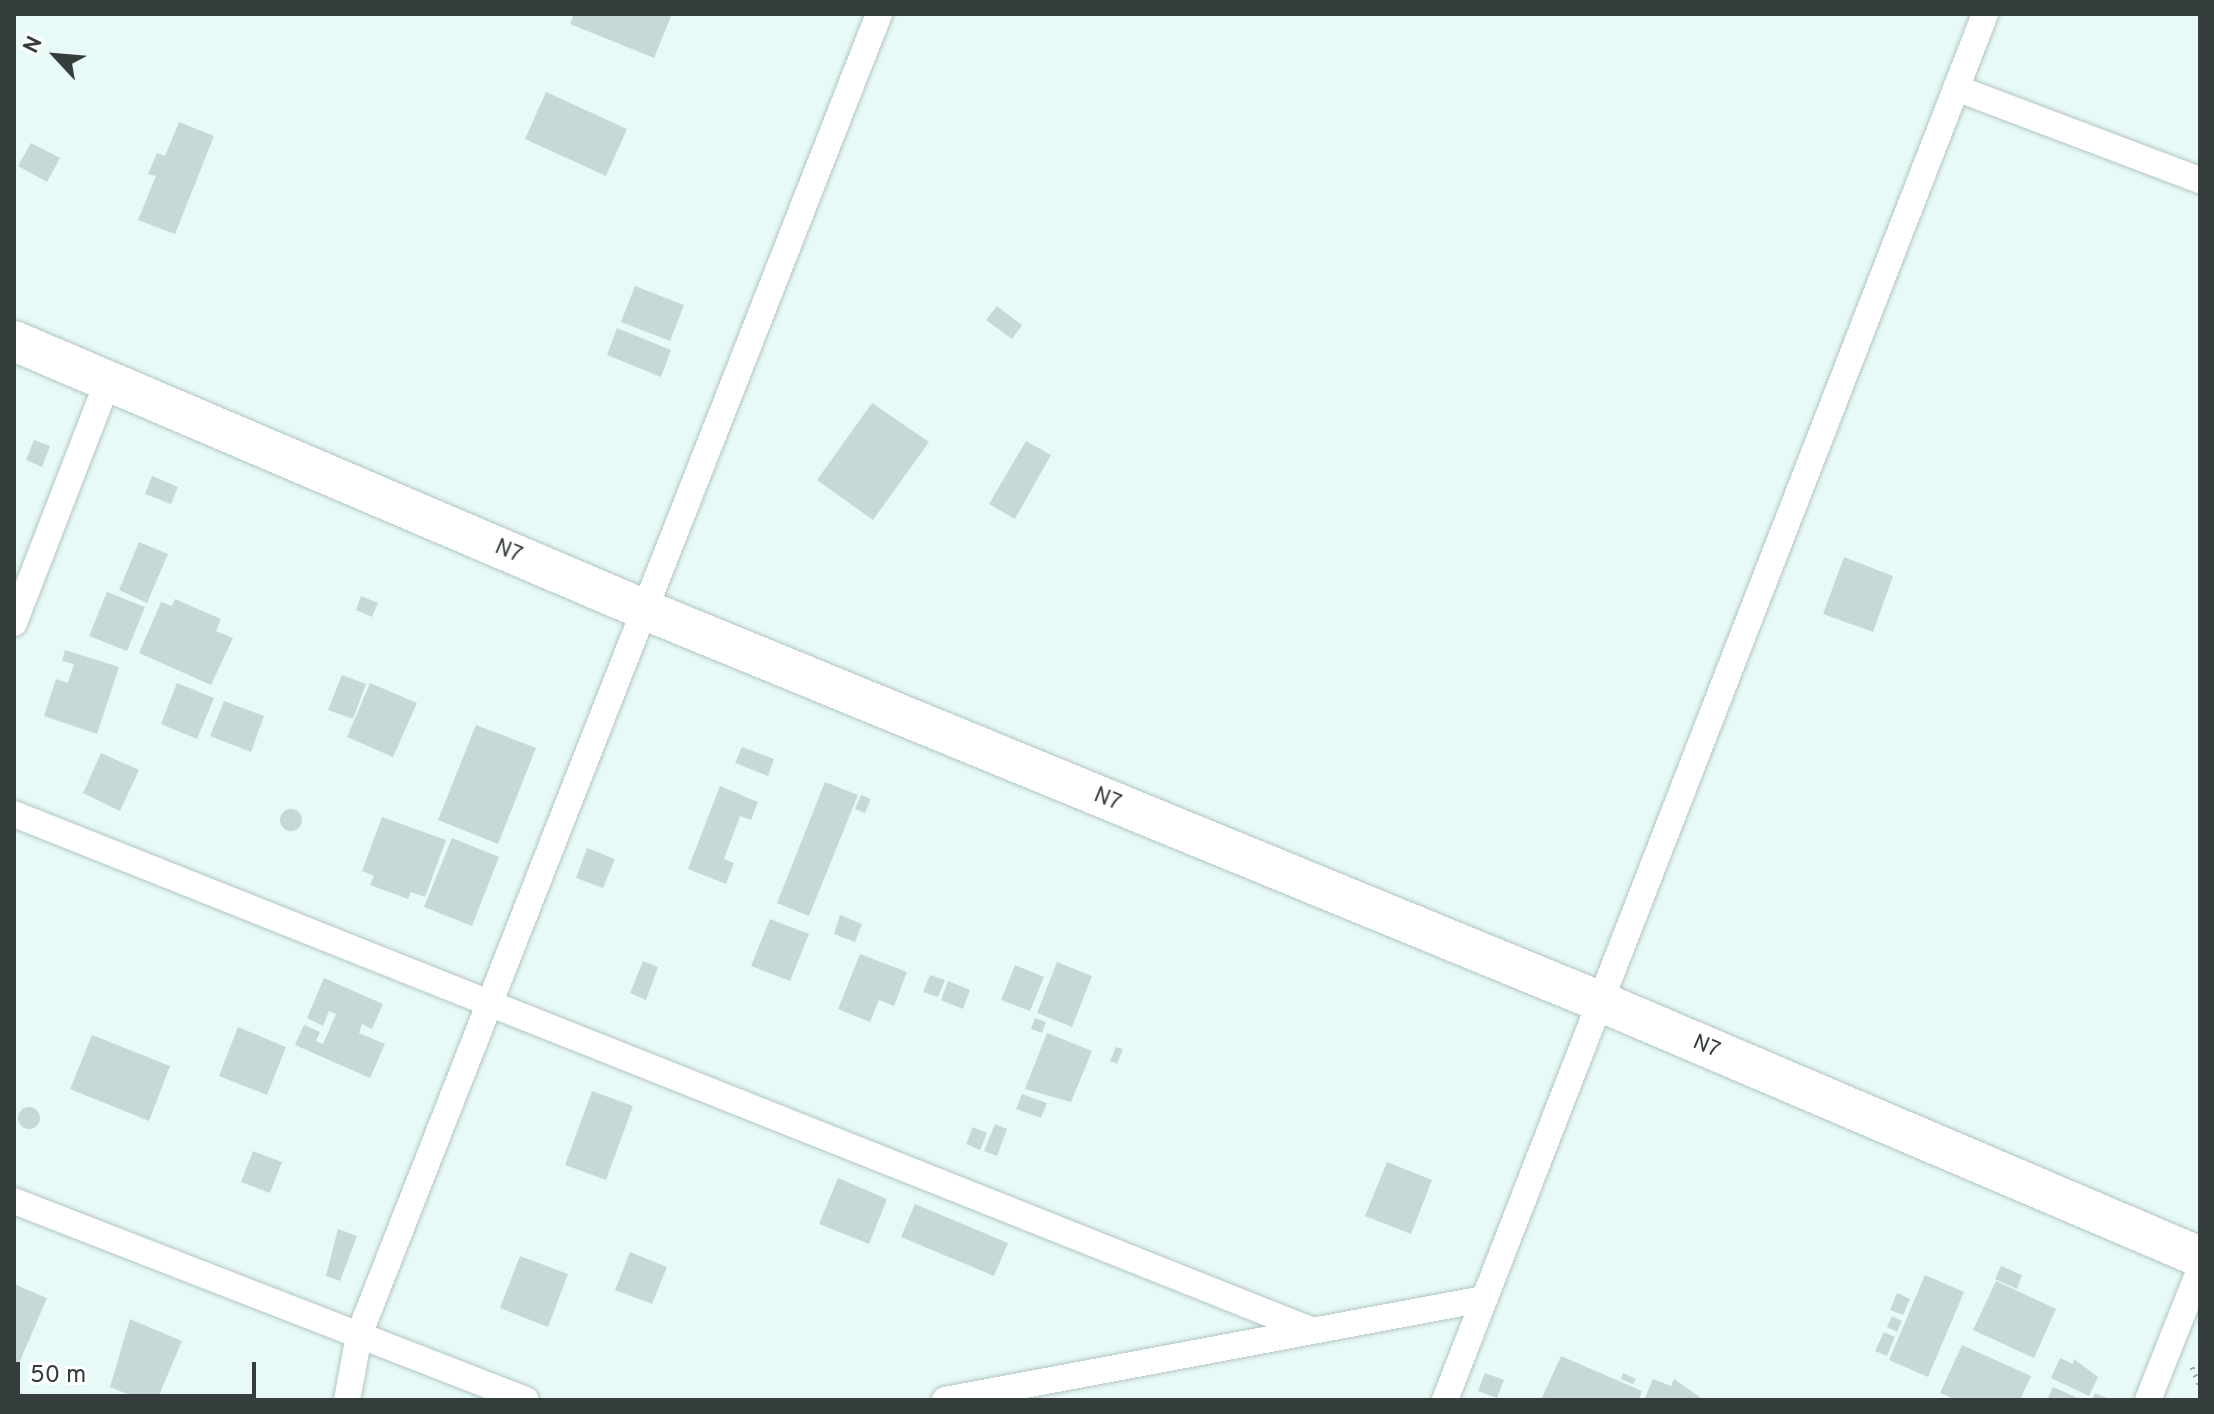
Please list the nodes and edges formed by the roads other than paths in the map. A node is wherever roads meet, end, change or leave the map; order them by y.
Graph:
1 (879, 14) edge
2 (1985, 14) edge
3 (1956, 88) junction
4 (2200, 180) edge
5 (14, 341) edge
6 (108, 381) junction
7 (643, 609) junction
8 (14, 623) edge
9 (14, 814) edge
10 (1599, 1001) junction
11 (489, 1003) junction
12 (14, 1201) edge
13 (2200, 1257) edge
14 (2200, 1269) edge
15 (1483, 1299) junction
16 (1313, 1331) junction
17 (359, 1335) junction
18 (347, 1400) edge
19 (526, 1400) edge
20 (945, 1400) edge
21 (1445, 1400) edge
22 (2148, 1400) edge

1 - 7 street
2 - 3 street
3 - 4 street
3 - 10 street
5 - 6 main road, N7
6 - 7 main road, N7
6 - 8 street
7 - 10 main road, N7
7 - 11 street
9 - 11 street
10 - 13 main road, N7
10 - 15 street
11 - 16 street
11 - 17 street
12 - 17 street
14 - 22 street
15 - 16 street
15 - 21 street
16 - 20 street
17 - 18 street
17 - 19 street

